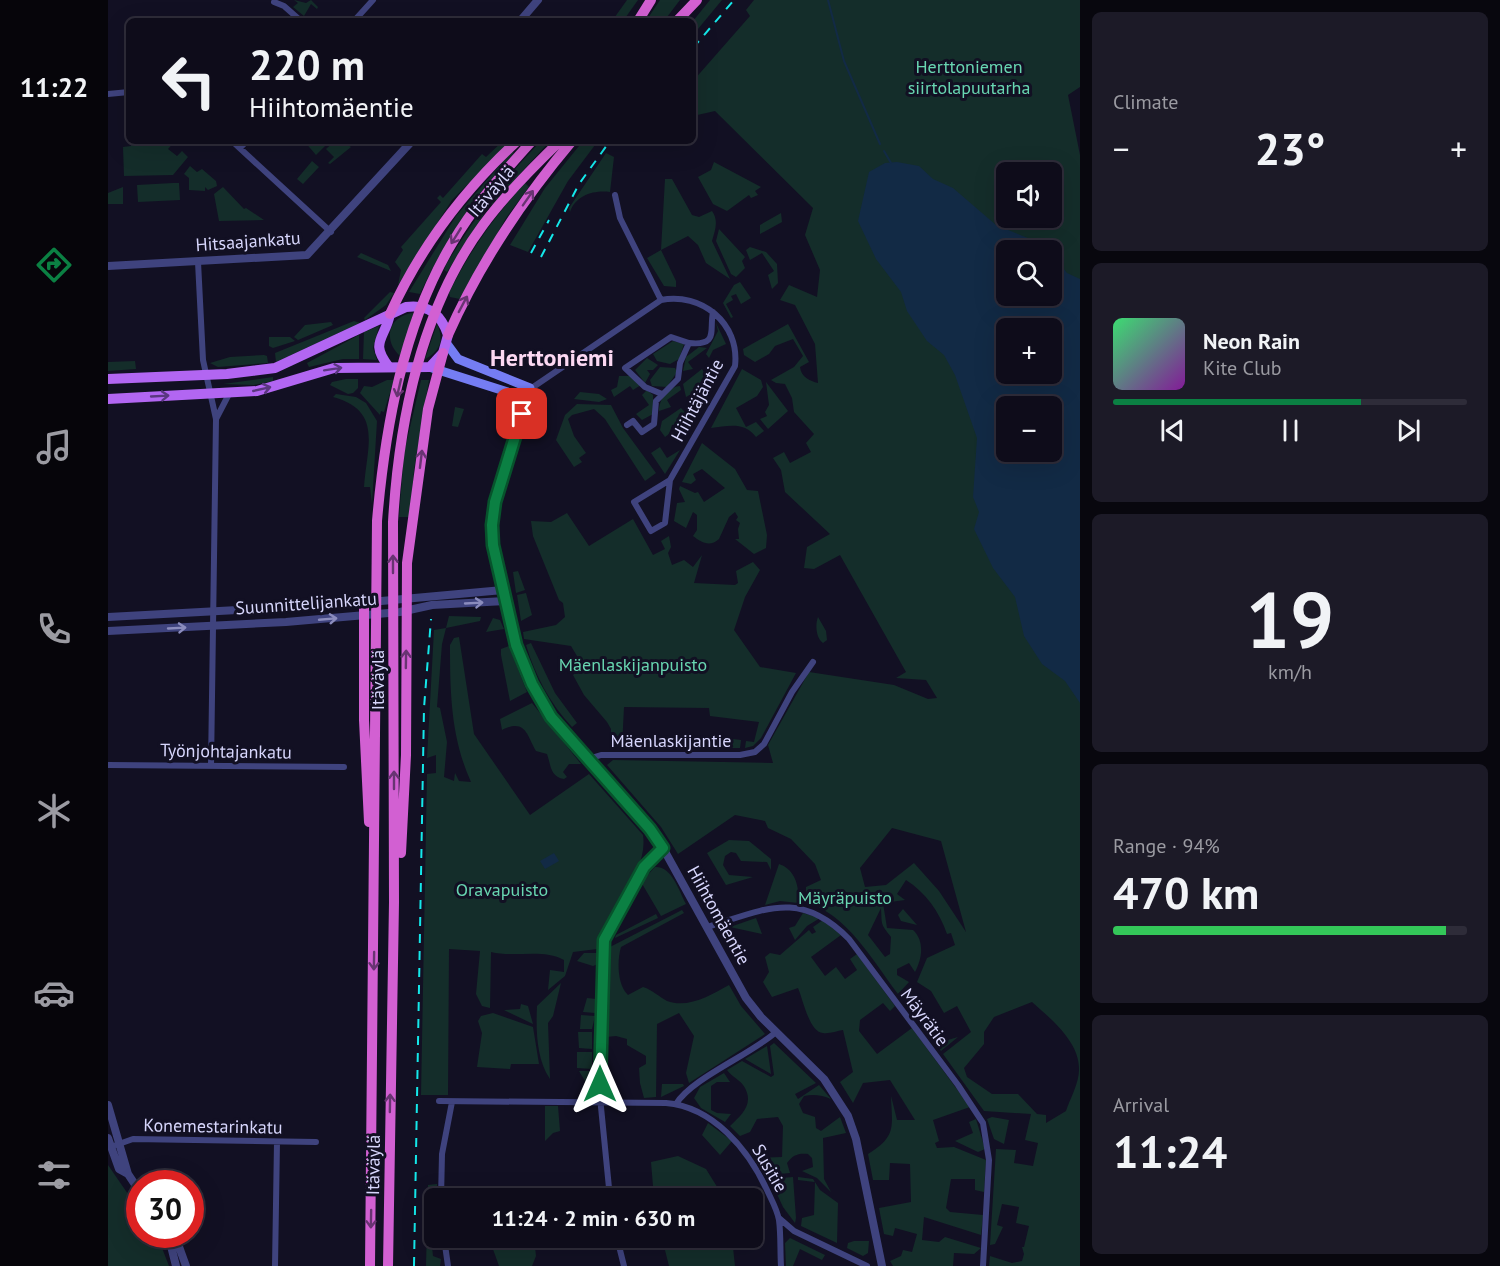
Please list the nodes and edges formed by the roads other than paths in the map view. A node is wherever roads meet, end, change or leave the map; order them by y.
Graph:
1 (373, 0) edge
2 (538, 0) edge
3 (651, 0) edge
4 (689, 0) edge
5 (697, 0) edge
6 (274, 2) dead end
7 (298, 18) edge
8 (357, 18) edge
9 (523, 18) edge
10 (640, 18) edge
11 (677, 18) edge
12 (678, 18) edge
13 (126, 92) edge
14 (108, 94) edge
15 (235, 144) edge
16 (244, 144) edge
17 (409, 144) edge
18 (514, 144) edge
19 (529, 144) edge
20 (557, 144) edge
21 (570, 144) edge
22 (240, 148) junction
23 (615, 195) dead end
24 (331, 232) junction
25 (198, 262) junction
26 (108, 266) edge
27 (661, 300) junction
28 (713, 312) junction
29 (390, 314) junction
30 (689, 343) junction
31 (446, 344) junction
32 (393, 367) junction
33 (430, 368) junction
34 (207, 375) junction
35 (108, 379) edge
36 (530, 388) junction
37 (230, 393) junction
38 (211, 394) junction
39 (662, 394) junction
40 (520, 396) junction
41 (108, 399) edge
42 (522, 414) junction
43 (216, 419) junction
44 (627, 425) dead end
45 (670, 480) junction
46 (502, 590) junction
47 (404, 598) junction
48 (505, 601) junction
49 (367, 603) junction
50 (213, 611) junction
51 (404, 611) junction
52 (366, 615) junction
53 (108, 617) edge
54 (213, 626) junction
55 (108, 631) edge
56 (813, 662) dead end
57 (588, 759) junction
58 (108, 765) edge
59 (211, 766) junction
60 (344, 767) dead end
61 (663, 848) junction
62 (394, 902) junction
63 (375, 903) junction
64 (707, 927) junction
65 (776, 1032) junction
66 (439, 1101) dead end
67 (452, 1102) junction
68 (600, 1103) junction
69 (676, 1104) junction
70 (108, 1105) edge
71 (277, 1142) junction
72 (316, 1142) dead end
73 (112, 1143) edge
74 (126, 1173) edge
75 (441, 1188) edge
76 (609, 1188) edge
77 (779, 1218) junction
78 (173, 1248) edge
79 (180, 1248) edge
80 (445, 1248) edge
81 (620, 1248) edge
82 (176, 1266) edge
83 (186, 1266) edge
84 (275, 1266) edge
85 (370, 1266) edge
86 (388, 1266) edge
87 (448, 1266) edge
88 (624, 1266) edge
89 (781, 1266) edge
90 (867, 1266) edge
91 (882, 1266) edge
92 (983, 1266) edge

1 - 8 street
2 - 9 street
3 - 10 highway
4 - 11 highway
5 - 12 highway
6 - 7 street
13 - 14 street
15 - 22 street
16 - 22 street
17 - 24 street, Hitsaajankatu
18 - 29 highway
19 -> 63 highway, Itäväylä
62 -> 20 highway, Itäväylä
31 -> 21 highway
22 - 24 street
23 - 27 street
24 - 25 street, Hitsaajankatu
25 - 26 street, Hitsaajankatu
25 - 34 street
27 - 28 street, Hiihtäjäntie
27 - 36 street
28 - 30 street
28 - 45 street, Hiihtäjäntie
29 - 31 main road
29 - 32 main road
29 - 34 main road
30 - 39 street
30 - 39 street
31 - 33 highway
31 - 36 main road
32 - 33 main road
37 -> 32 main road
33 - 40 main road
47 -> 33 highway
34 - 35 main road
34 - 38 street
36 - 40 street
36 - 42 street, Hiihtomäentie
37 - 38 main road
37 - 43 street
41 -> 38 main road
38 - 43 street
39 - 44 street
40 - 42 street, Hiihtomäentie
42 - 46 street, Hiihtomäentie
43 - 50 street
45 - 45 street, Hiihtäjäntie
46 - 47 street, Suunnittelijankatu
46 - 48 street, Hiihtomäentie
47 - 49 street, Suunnittelijankatu
47 - 51 highway
51 -> 48 street, Suunnittelijankatu
48 - 57 street, Hiihtomäentie
49 - 50 street, Suunnittelijankatu
49 - 52 highway
50 - 53 street, Suunnittelijankatu
50 - 54 street
51 - 52 street, Suunnittelijankatu
62 -> 51 highway
54 -> 52 street, Suunnittelijankatu
52 - 63 highway
55 -> 54 street, Suunnittelijankatu
54 - 59 street
56 - 57 street, Mäenlaskijantie
57 - 61 street, Hiihtomäentie
58 - 59 street, Työnjohtajankatu
59 - 60 street, Työnjohtajankatu
61 - 64 street, Hiihtomäentie
61 - 68 street
86 -> 62 highway, Itäväylä
63 -> 85 highway, Itäväylä
64 - 65 street, Hiihtomäentie
64 - 92 street, Mäyrätie
65 - 69 street
65 - 91 street, Hiihtomäentie
66 - 67 street, Susitie
67 - 68 street, Susitie
67 - 75 street
68 - 69 street, Susitie
68 - 76 street
69 - 77 street, Susitie
70 - 73 street
71 - 72 street, Konemestarinkatu
71 - 73 street, Konemestarinkatu
71 - 84 street
73 - 74 street
77 - 89 street, Susitie
77 - 90 street
78 - 82 street
79 - 83 street
80 - 87 street
81 - 88 street

